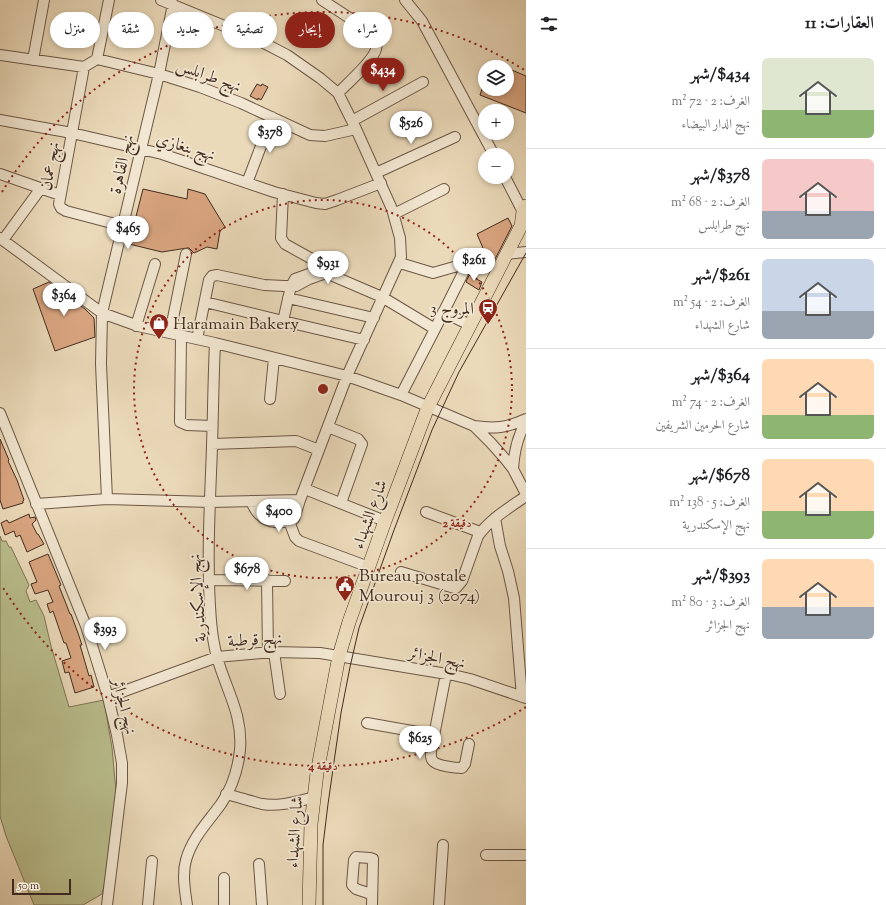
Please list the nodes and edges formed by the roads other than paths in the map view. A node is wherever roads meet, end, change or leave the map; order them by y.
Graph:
1 (44, 0) edge
2 (109, 0) edge
3 (161, 0) edge
4 (322, 0) edge
5 (405, 0) edge
6 (177, 3) edge
7 (0, 55) edge
8 (33, 60) junction
9 (96, 60) junction
10 (84, 67) junction
11 (159, 74) junction
12 (424, 82) dead end
13 (338, 94) junction
14 (272, 117) junction
15 (0, 120) edge
16 (354, 125) junction
17 (72, 133) junction
18 (455, 137) dead end
19 (490, 148) edge
20 (141, 149) junction
21 (376, 173) junction
22 (0, 174) edge
23 (247, 183) junction
24 (381, 183) junction
25 (509, 184) edge
26 (41, 188) junction
27 (444, 189) dead end
28 (282, 194) junction
29 (60, 195) junction
30 (394, 214) junction
31 (524, 220) edge
32 (123, 226) junction
33 (2, 239) edge
34 (526, 252) edge
35 (186, 254) dead end
36 (506, 254) junction
37 (400, 263) junction
38 (155, 264) dead end
39 (291, 286) junction
40 (382, 297) junction
41 (288, 298) junction
42 (204, 302) junction
43 (443, 312) junction
44 (102, 314) junction
45 (374, 318) junction
46 (283, 321) junction
47 (470, 325) junction
48 (136, 326) junction
49 (435, 329) junction
50 (170, 333) junction
51 (181, 336) junction
52 (197, 339) junction
53 (364, 340) junction
54 (215, 343) junction
55 (274, 358) junction
56 (347, 376) junction
57 (401, 394) junction
58 (270, 399) dead end
59 (428, 407) junction
60 (0, 414) edge
61 (526, 419) edge
62 (526, 422) edge
63 (212, 426) junction
64 (474, 426) junction
65 (328, 427) junction
66 (212, 444) junction
67 (319, 450) junction
68 (513, 469) junction
69 (305, 489) junction
70 (526, 495) edge
71 (106, 499) junction
72 (300, 500) junction
73 (250, 501) junction
74 (210, 502) junction
75 (341, 503) junction
76 (36, 504) junction
77 (426, 512) dead end
78 (495, 518) junction
79 (385, 520) junction
80 (289, 521) junction
81 (480, 532) junction
82 (369, 567) junction
83 (401, 572) dead end
84 (210, 580) junction
85 (268, 580) junction
86 (285, 580) dead end
87 (271, 652) junction
88 (339, 656) junction
89 (217, 657) junction
90 (446, 674) junction
91 (280, 694) dead end
92 (108, 697) junction
93 (524, 697) edge
94 (367, 723) dead end
95 (434, 735) junction
96 (469, 744) dead end
97 (226, 794) junction
98 (314, 797) junction
99 (443, 845) dead end
100 (486, 855) dead end
101 (526, 855) edge
102 (152, 861) dead end
103 (259, 864) dead end
104 (224, 878) dead end
105 (371, 894) dead end
106 (107, 905) edge
107 (148, 905) edge
108 (186, 905) edge
109 (224, 905) edge
110 (262, 905) edge
111 (309, 905) edge
112 (372, 905) edge
113 (439, 905) edge

1 - 8 street
2 - 9 street
3 - 6 street
4 - 13 street
5 - 19 street
6 - 11 street, نهج القاهرة
6 - 13 street
7 - 8 street
8 - 10 street
9 - 10 street
9 - 11 street, نهج طرابلس
10 - 17 street, نهج عمان
11 - 14 street, نهج طرابلس
11 - 20 street, نهج القاهرة
12 - 16 street, نهج طرابلس
13 - 16 street
14 - 16 street, نهج طرابلس
14 - 23 street
15 - 17 street, نهج بنغازي
16 - 21 street
17 - 20 street, نهج بنغازي
17 - 29 street, نهج عمان
18 - 21 street
20 - 23 street, نهج بنغازي
20 - 32 street, نهج القاهرة
21 - 24 street
22 - 26 street
23 - 28 street, نهج بنغازي
24 - 28 street, نهج بنغازي
24 - 30 street
25 - 31 street
26 - 29 street
26 - 33 street
27 - 30 street
28 - 39 street
29 - 32 street, نهج عمان
30 - 37 street
31 - 36 main road, شارع الشهداء
32 - 44 street, نهج القاهرة
33 - 44 street
34 - 36 street
35 - 50 street
36 - 47 main road, شارع الشهداء
37 - 40 street
37 - 43 street
38 - 48 street
39 - 40 street
39 - 41 street
39 - 42 street
40 - 45 street
40 - 49 street
41 - 45 street
41 - 46 street
42 - 46 street
42 - 52 street
43 - 47 street
43 - 49 street
44 - 48 street
44 - 71 street, نهج القاهرة
45 - 53 street
46 - 53 street
47 - 59 main road, شارع الشهداء
48 - 50 street
49 - 57 street
50 - 51 street
51 - 52 street
51 - 63 street
52 - 54 street
53 - 56 street
54 - 55 street
54 - 63 street, نهج الإسكندرية
55 - 56 street
55 - 58 street
56 - 57 street
56 - 65 street
57 - 59 street
59 - 64 street
59 - 79 main road, شارع الشهداء
60 - 76 street, نهج الجزائر
61 - 64 street
62 - 68 street
63 - 66 street, نهج الإسكندرية
64 - 68 street
65 - 67 street
65 - 75 street
66 - 67 street
66 - 74 street, نهج الإسكندرية
67 - 69 street
68 - 70 street
69 - 72 street
69 - 75 street
70 - 78 street
71 - 74 street
71 - 76 street
72 - 73 street
72 - 80 street
73 - 74 street
73 - 80 street
74 - 84 street, نهج الإسكندرية
75 - 79 street
76 - 92 street, نهج الجزائر
77 - 81 street
78 - 81 street
78 - 93 street
79 - 82 main road, شارع الشهداء
80 - 82 street
81 - 83 street
82 - 88 main road, شارع الشهداء
84 - 85 street
84 - 89 street, نهج الإسكندرية
85 - 86 street
85 - 87 street
87 - 88 street, نهج قرطبة
87 - 89 street, نهج قرطبة
87 - 91 street
88 - 90 street, نهج الجزائر
88 - 98 main road, شارع الشهداء
89 - 92 street, نهج قرطبة
89 - 97 street, نهج الإسكندرية
90 - 93 street, نهج الجزائر
90 - 95 street
92 - 106 street, نهج الجزائر
94 - 95 street
95 - 96 street
97 - 98 street
97 - 108 street, نهج الإسكندرية
98 - 111 main road, شارع الشهداء
99 - 113 street
100 - 101 street
102 - 107 street
103 - 110 street
104 - 109 street
105 - 112 street

